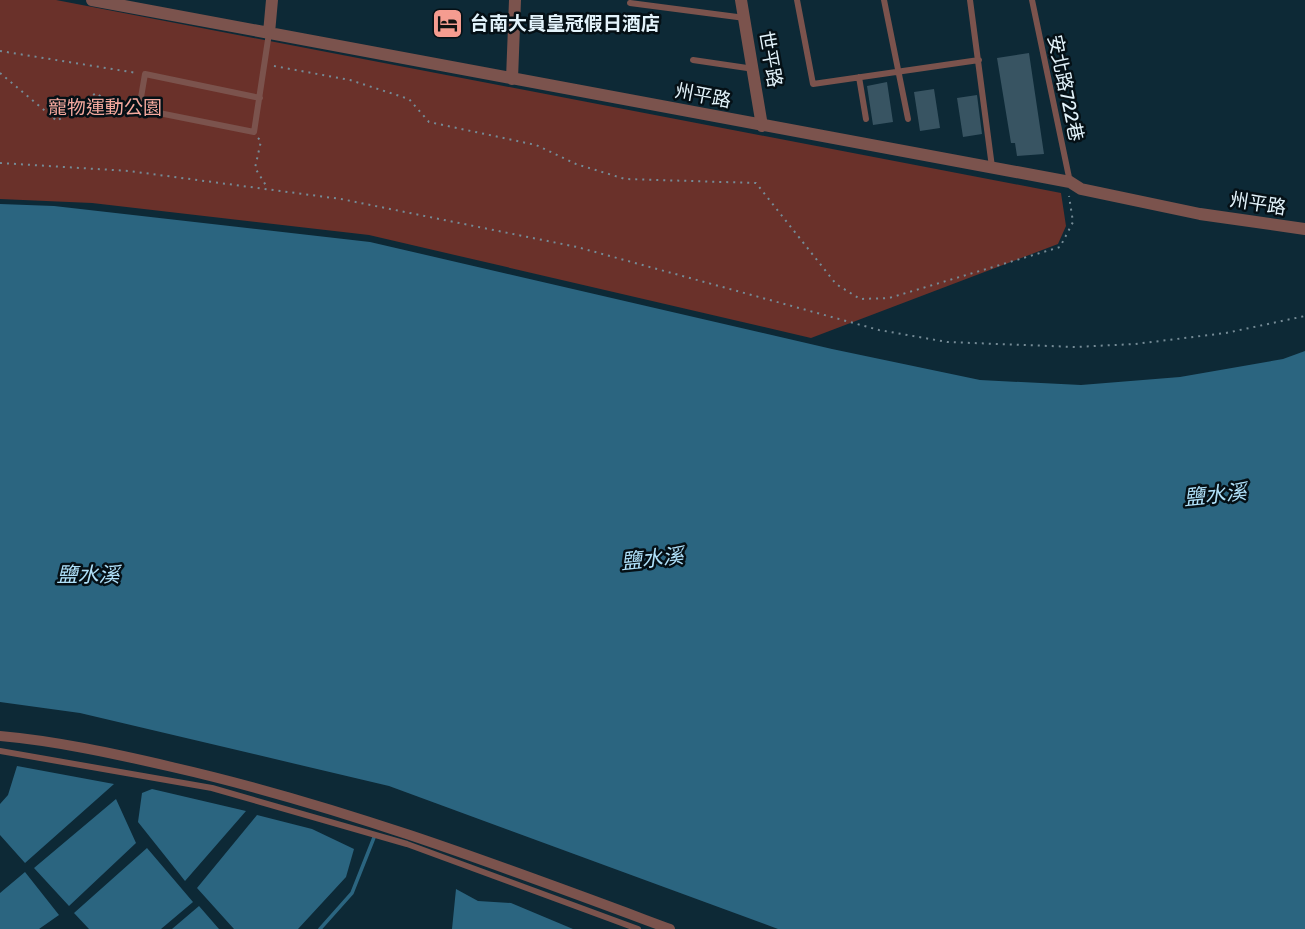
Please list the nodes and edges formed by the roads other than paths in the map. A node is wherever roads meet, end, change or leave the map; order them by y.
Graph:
1 (92, 0) edge
2 (272, 0) edge
3 (514, 0) edge
4 (741, 0) edge
5 (797, 0) edge
6 (884, 0) edge
7 (970, 0) edge
8 (1032, 0) edge
9 (630, 3) dead end
10 (745, 18) junction
11 (269, 33) junction
12 (693, 60) dead end
13 (979, 60) junction
14 (755, 69) junction
15 (898, 72) junction
16 (859, 78) junction
17 (512, 79) junction
18 (260, 99) junction
19 (866, 119) dead end
20 (908, 119) dead end
21 (762, 125) junction
22 (992, 169) junction
23 (1070, 182) junction
24 (1305, 229) edge
25 (0, 736) edge
26 (0, 751) edge
27 (638, 929) edge
28 (670, 929) edge

1 - 11 street, 州平路
2 - 11 street
3 - 17 street
4 - 10 street, 世平路
5 - 16 lane
6 - 15 lane
7 - 13 lane
8 - 23 lane, 安北路722巷
9 - 10 lane
10 - 14 street, 世平路
11 - 17 street, 州平路
11 - 18 lane
12 - 14 lane
13 - 15 lane
13 - 22 lane
14 - 21 street, 世平路
15 - 16 lane
15 - 20 lane
16 - 19 lane
17 - 21 street, 州平路
18 - 18 lane
21 - 22 street, 州平路
22 - 23 street, 州平路
23 - 24 street, 州平路
25 - 28 street
26 - 27 lane

